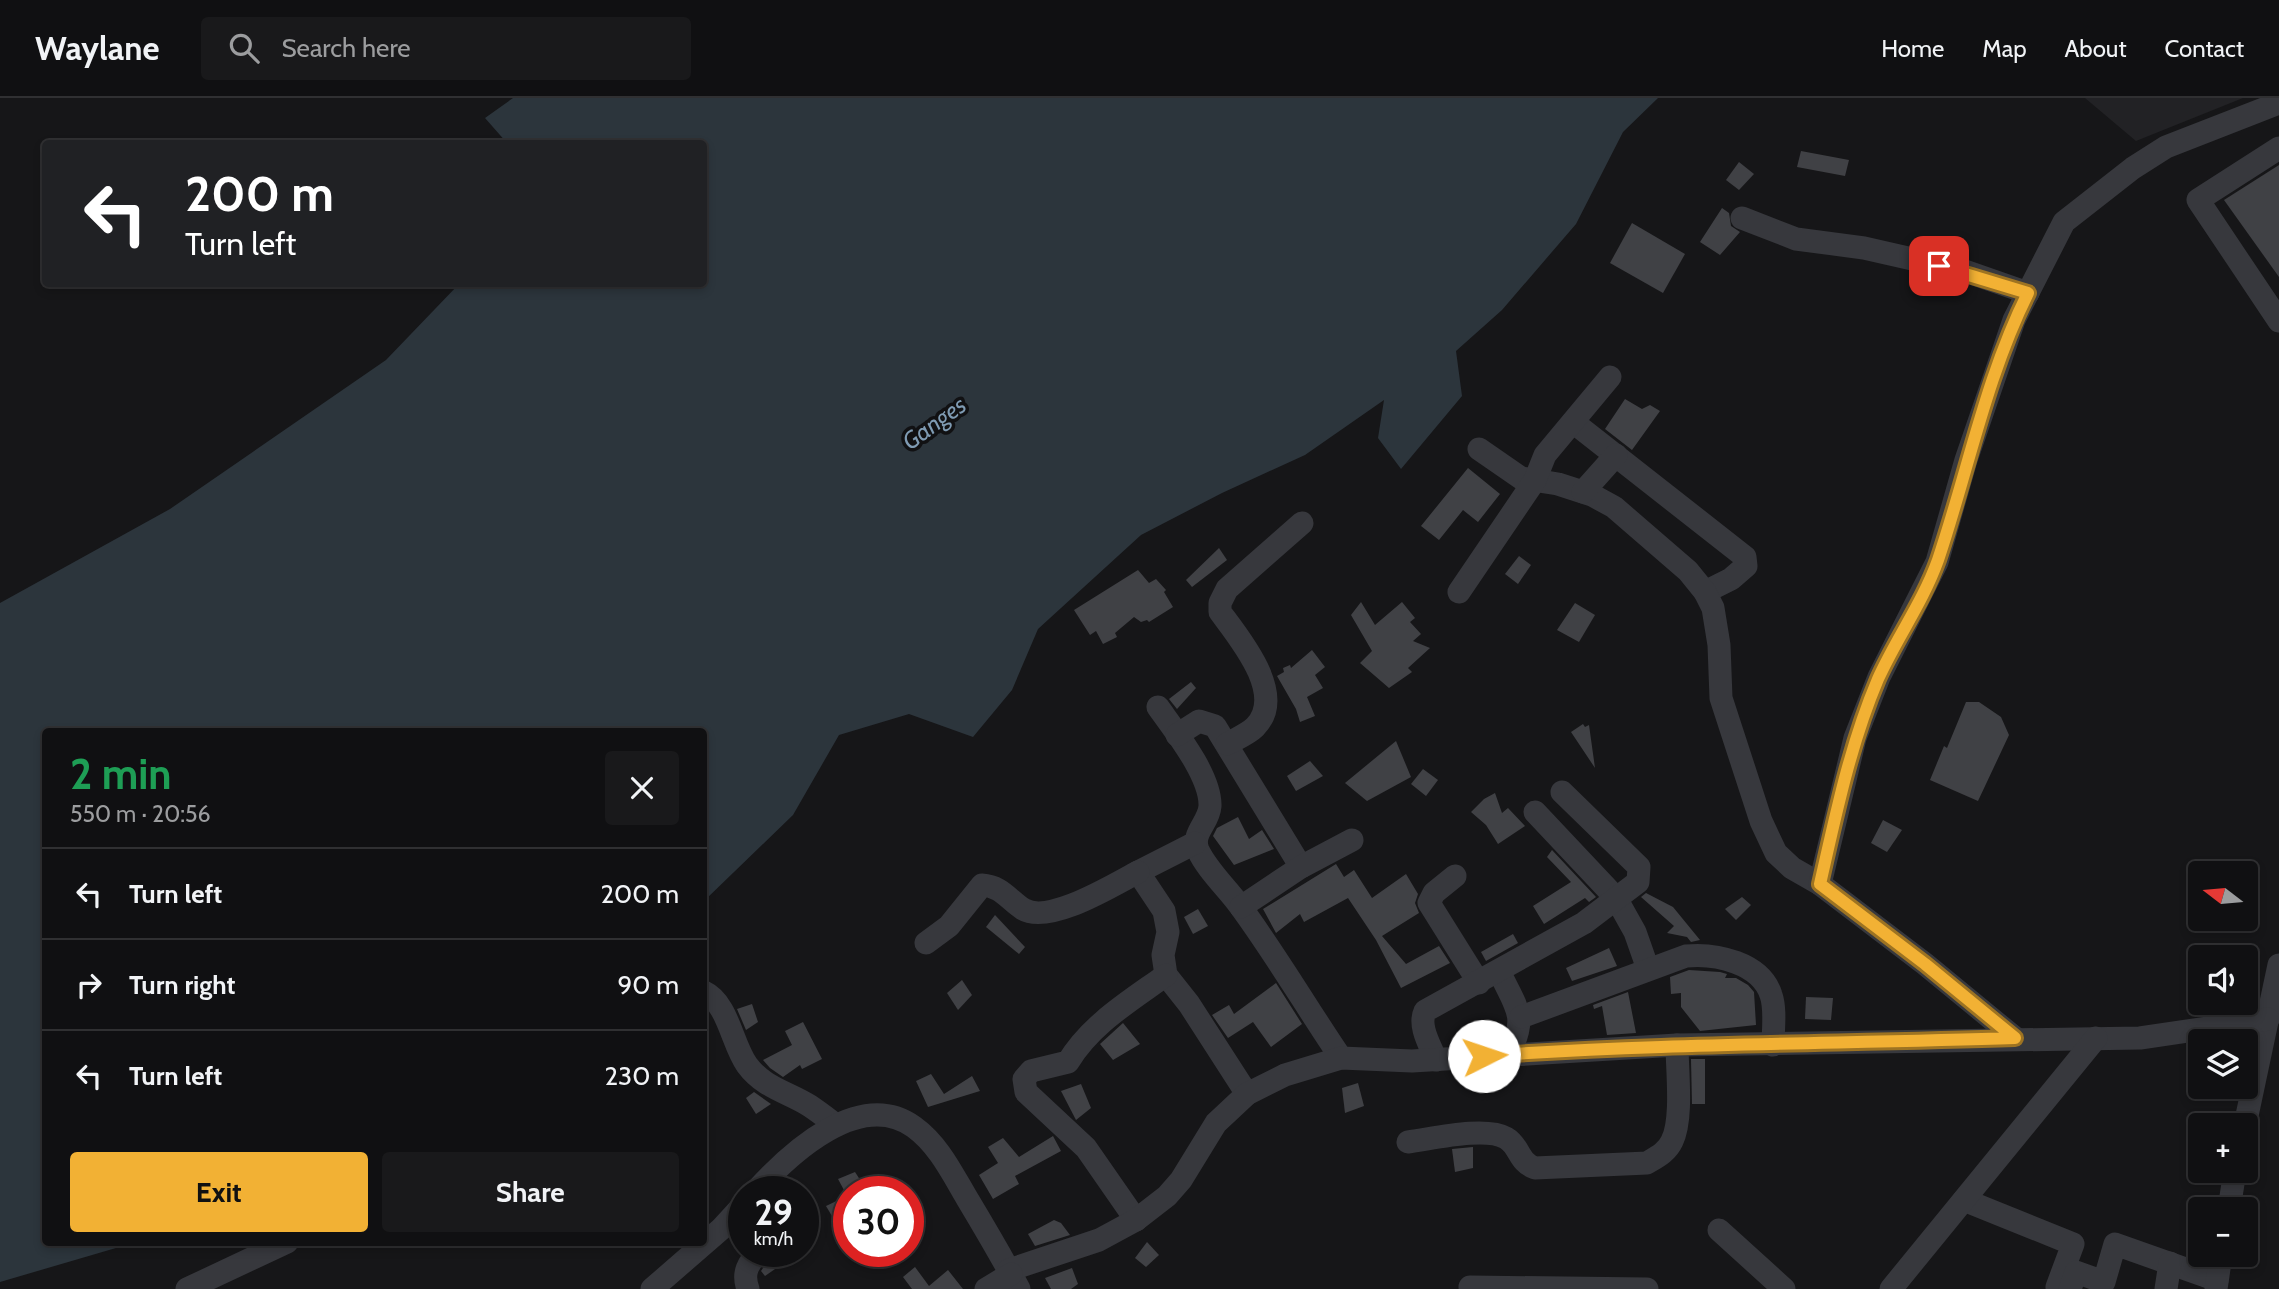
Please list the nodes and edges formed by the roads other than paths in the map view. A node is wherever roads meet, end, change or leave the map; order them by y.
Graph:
1 (2279, 103) edge
2 (2279, 148) edge
3 (1742, 218) dead end
4 (2028, 293) junction
5 (2279, 321) edge
6 (1610, 377) dead end
7 (1573, 422) junction
8 (1479, 449) dead end
9 (1616, 455) junction
10 (1535, 480) junction
11 (1583, 492) junction
12 (1303, 523) dead end
13 (1459, 592) dead end
14 (1705, 592) junction
15 (1158, 707) dead end
16 (1177, 735) junction
17 (1227, 744) junction
18 (1562, 792) dead end
19 (1535, 812) dead end
20 (1352, 840) dead end
21 (1195, 843) junction
22 (1301, 867) junction
23 (1138, 872) junction
24 (1455, 876) dead end
25 (1820, 884) junction
26 (1616, 898) junction
27 (1241, 907) junction
28 (926, 943) dead end
29 (2279, 965) edge
30 (1648, 969) junction
31 (1166, 975) junction
32 (1489, 977) junction
33 (2276, 993) edge
34 (707, 994) edge
35 (1521, 1017) junction
36 (2267, 1020) junction
37 (2015, 1038) junction
38 (2096, 1038) junction
39 (1677, 1045) junction
40 (1773, 1045) junction
41 (1508, 1055) junction
42 (1341, 1058) junction
43 (1436, 1060) junction
44 (1247, 1094) junction
45 (2248, 1113) edge
46 (836, 1125) junction
47 (1408, 1142) dead end
48 (773, 1176) edge
49 (1964, 1200) junction
50 (1136, 1220) junction
51 (728, 1221) edge
52 (1719, 1230) dead end
53 (707, 1241) edge
54 (278, 1246) edge
55 (701, 1246) edge
56 (2171, 1263) junction
57 (747, 1267) edge
58 (2219, 1267) edge
59 (1013, 1278) edge
60 (2217, 1285) edge
61 (1484, 1287) edge
62 (1595, 1288) edge
63 (187, 1289) edge
64 (652, 1289) edge
65 (748, 1289) edge
66 (986, 1289) edge
67 (1647, 1289) edge
68 (1784, 1289) edge
69 (1891, 1289) edge
70 (2057, 1289) edge
71 (2070, 1289) edge
72 (2166, 1289) edge

1 - 4 street
2 - 5 street
3 - 4 street
4 - 25 street
6 - 7 street
7 - 9 street
7 - 10 street
8 - 10 street
9 - 11 street
9 - 14 street
10 - 11 street
10 - 13 street
11 - 14 street
12 - 17 street
14 - 25 street
15 - 16 street
16 - 17 street
16 - 21 street
17 - 22 street
18 - 26 street
19 - 26 street
20 - 22 street
21 - 23 street
21 - 27 street
22 - 27 street
23 - 28 street
23 - 31 street
24 - 32 street
25 - 37 street
26 - 30 street
26 - 32 street
27 - 42 street
29 - 33 street
30 - 35 street
30 - 40 street
31 - 44 street
31 - 50 street
32 - 35 street
32 - 43 street
33 - 36 street
34 - 46 street
35 - 41 street
36 - 38 street
36 - 45 street
37 - 38 street
37 - 40 street
38 - 49 street
39 - 40 street
39 - 41 street
39 - 47 street
41 - 43 street
42 - 43 street
42 - 44 street
44 - 50 street
46 - 48 street
46 - 59 street
49 - 69 street
49 - 70 street
50 - 59 street
51 - 53 street
52 - 68 street
54 - 63 street
55 - 64 street
56 - 60 street
56 - 71 street
56 - 72 street
57 - 65 street
58 - 60 street
59 - 66 street
61 - 62 street
62 - 67 street

